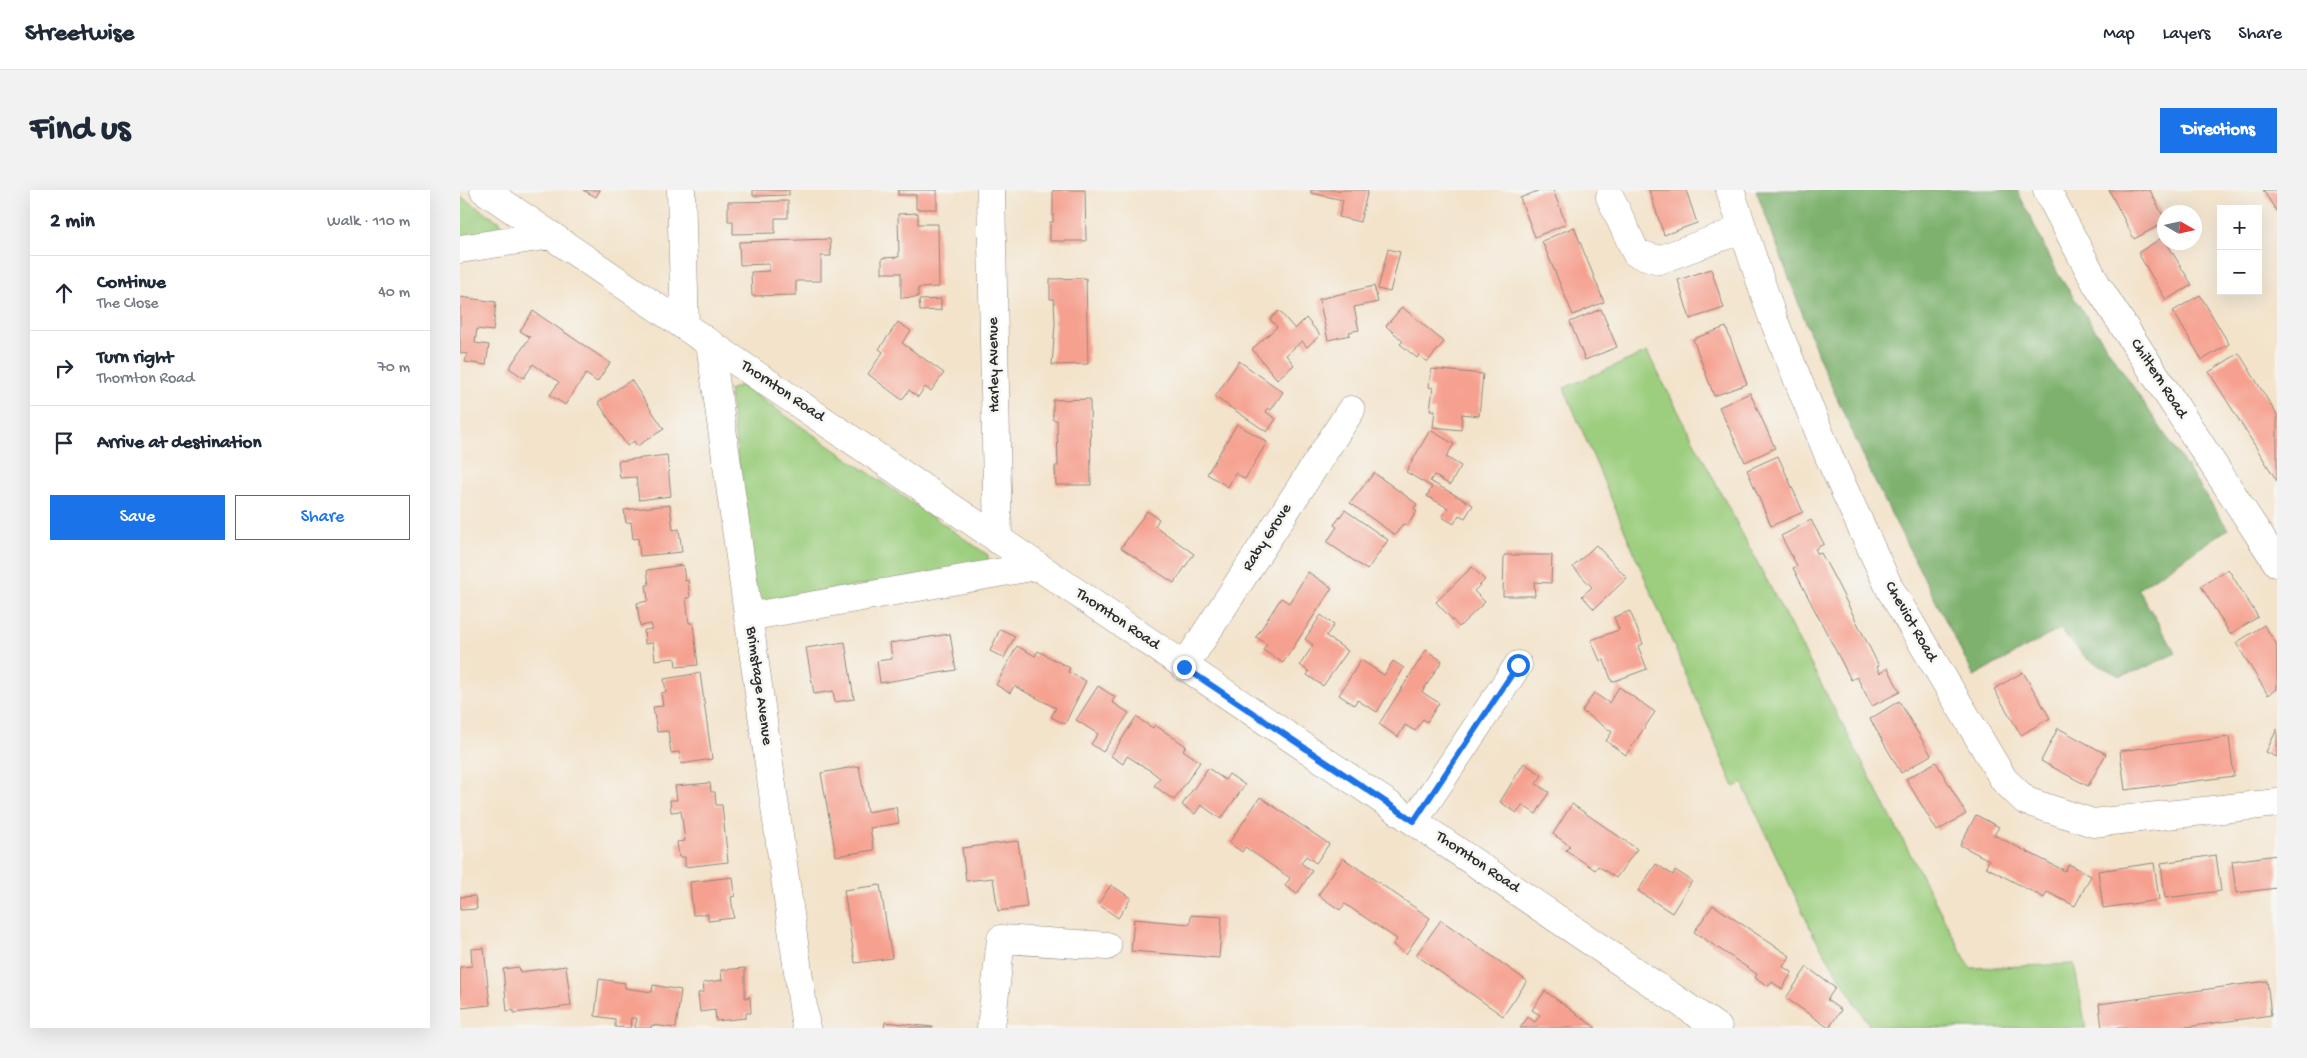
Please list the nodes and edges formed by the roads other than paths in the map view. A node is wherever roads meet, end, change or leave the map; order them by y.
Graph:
1 (484, 190) edge
2 (681, 190) edge
3 (991, 190) edge
4 (1730, 190) edge
5 (2048, 190) edge
6 (1610, 197) dead end
7 (1743, 229) junction
8 (551, 235) junction
9 (460, 249) edge
10 (685, 326) junction
11 (710, 343) junction
12 (1352, 410) dead end
13 (998, 540) junction
14 (2277, 563) edge
15 (1037, 566) junction
16 (748, 617) junction
17 (1518, 665) dead end
18 (1184, 667) junction
19 (2277, 803) edge
20 (1414, 821) junction
21 (1107, 946) dead end
22 (806, 1028) edge
23 (991, 1028) edge
24 (1718, 1028) edge

1 - 8 street, Thornton Road
2 - 10 street
3 - 13 street, Harley Avenue
4 - 7 street, Cheviot Road
5 - 14 street, Chiltern Road
6 - 7 street
7 - 19 street, Cheviot Road
8 - 9 street
8 - 10 street, Thornton Road
10 - 11 street, Thornton Road
11 - 13 street, Thornton Road
11 - 16 street, Brimstage Avenue
12 - 18 street, Raby Grove
13 - 15 street, Thornton Road
15 - 16 street
15 - 18 street, Thornton Road
16 - 22 street, Brimstage Avenue
17 - 20 street
18 - 20 street, Thornton Road
20 - 24 street, Thornton Road
21 - 23 street

